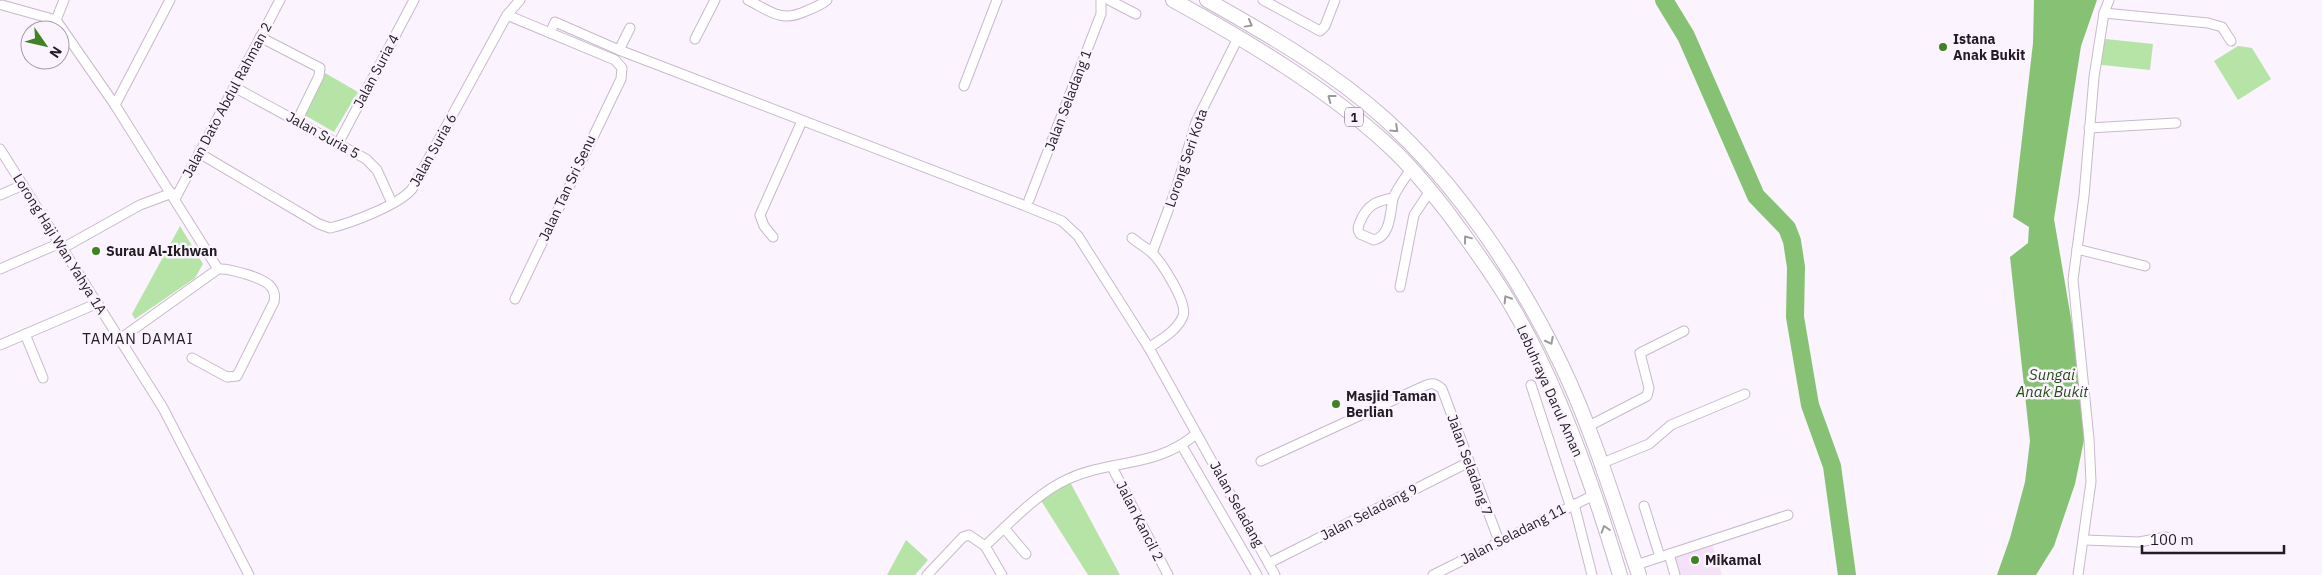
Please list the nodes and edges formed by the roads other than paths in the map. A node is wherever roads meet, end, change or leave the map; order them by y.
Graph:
1 (64, 0) edge
2 (170, 0) edge
3 (280, 0) edge
4 (414, 0) edge
5 (715, 0) edge
6 (748, 0) edge
7 (827, 0) edge
8 (998, 0) edge
9 (1101, 0) edge
10 (1109, 0) edge
11 (1172, 0) edge
12 (1263, 0) edge
13 (1335, 0) edge
14 (2108, 0) edge
15 (1211, 1) edge
16 (518, 2) edge
17 (2, 5) dead end
18 (2104, 13) junction
19 (1136, 14) dead end
20 (507, 15) junction
21 (56, 20) joint
22 (630, 28) dead end
23 (550, 33) junction
24 (260, 37) junction
25 (1238, 38) junction
26 (695, 39) dead end
27 (70, 40) edge
28 (2232, 41) dead end
29 (619, 50) junction
30 (234, 86) junction
31 (964, 86) dead end
32 (115, 104) junction
33 (297, 121) junction
34 (802, 121) junction
35 (2176, 123) dead end
36 (2089, 128) junction
37 (339, 142) junction
38 (0, 149) edge
39 (199, 153) junction
40 (1411, 168) junction
41 (23, 185) junction
42 (1430, 191) junction
43 (0, 195) edge
44 (173, 196) junction
45 (1393, 198) junction
46 (1029, 200) dead end
47 (392, 203) junction
48 (774, 237) dead end
49 (1132, 238) dead end
50 (61, 246) junction
51 (2077, 250) junction
52 (1152, 253) junction
53 (2145, 266) dead end
54 (218, 268) junction
55 (0, 269) edge
56 (1400, 287) dead end
57 (515, 299) dead end
58 (98, 303) junction
59 (1684, 331) dead end
60 (25, 334) junction
61 (120, 339) junction
62 (0, 345) edge
63 (1149, 348) junction
64 (192, 358) dead end
65 (44, 378) dead end
66 (1531, 385) dead end
67 (1745, 394) dead end
68 (1587, 427) junction
69 (1196, 434) junction
70 (1182, 446) junction
71 (1261, 461) dead end
72 (1469, 462) junction
73 (1600, 464) junction
74 (1112, 467) junction
75 (1594, 496) junction
76 (1572, 505) junction
77 (1644, 506) dead end
78 (1788, 515) dead end
79 (1004, 528) junction
80 (2166, 537) dead end
81 (2084, 540) junction
82 (1499, 541) junction
83 (985, 546) junction
84 (1026, 554) dead end
85 (1664, 555) junction
86 (1269, 563) junction
87 (1637, 570) edge
88 (249, 575) edge
89 (927, 575) edge
90 (1002, 575) edge
91 (1168, 575) edge
92 (1257, 575) edge
93 (1275, 575) edge
94 (1433, 575) edge
95 (1592, 575) edge
96 (1620, 575) edge
97 (1675, 575) edge
98 (2078, 575) edge

1 - 21 street
2 - 32 street
3 - 24 street, Jalan Dato Abdul Rahman 2
4 - 37 street, Jalan Suria 4
5 - 26 street
6 - 7 street
8 - 31 street
9 - 46 street, Jalan Seladang 1
10 - 19 street
11 - 25 highway, Lebuhraya Darul Aman / 1
12 - 13 street
14 - 18 street
15 -> 68 highway, Lebuhraya Darul Aman / 1
16 - 20 street, Jalan Suria 6
17 - 21 street
18 - 28 street
18 - 36 street
20 - 23 street
20 - 47 street, Jalan Suria 6
22 - 29 street
23 - 29 street, Jalan Seladang
23 - 57 street, Jalan Tan Sri Senu
24 - 30 street, Jalan Dato Abdul Rahman 2
24 - 33 street
40 -> 25 highway, Lebuhraya Darul Aman / 1
25 - 52 street, Lorong Seri Kota
27 - 32 street
29 - 34 street, Jalan Seladang
30 - 33 street, Jalan Suria 5
30 - 39 street, Jalan Dato Abdul Rahman 2
32 - 44 street
33 - 37 street, Jalan Suria 5
34 - 48 street
34 - 63 street, Jalan Seladang
35 - 36 street
36 - 51 street
37 - 47 street, Jalan Suria 5
38 - 41 street, Lorong Haji Wan Yahya 1A
39 - 44 street, Jalan Dato Abdul Rahman 2
39 - 47 street, Jalan Suria 6
40 - 42 highway, Lebuhraya Darul Aman / 1
40 - 45 street
41 - 43 street
41 - 50 street, Lorong Haji Wan Yahya 1A
42 - 56 street
75 -> 42 highway, Lebuhraya Darul Aman / 1
44 - 50 street
44 - 54 street
45 - 45 street
49 - 52 street
50 - 55 street
50 - 58 street, Lorong Haji Wan Yahya 1A
51 - 53 street
51 - 81 street
52 - 63 street
54 - 61 street
54 - 64 street
58 - 60 street
58 - 61 street, Lorong Haji Wan Yahya 1A
59 - 68 street
60 - 62 street
60 - 65 street
61 - 88 street, Lorong Haji Wan Yahya 1A
63 - 69 street, Jalan Seladang
66 - 76 street
67 - 73 street
68 - 73 highway, Lebuhraya Darul Aman / 1
69 - 70 street
69 - 86 street, Jalan Seladang
70 - 74 street
70 - 92 street
71 - 72 street, Jalan Seladang 7
72 - 82 street, Jalan Seladang 7
72 - 86 street, Jalan Seladang 9
73 - 87 highway, Lebuhraya Darul Aman / 1
74 - 79 street
74 - 91 street, Jalan Kancil 2
75 - 76 street, Jalan Seladang 11
96 -> 75 highway, Lebuhraya Darul Aman / 1
76 - 82 street, Jalan Seladang 11
76 - 95 street
77 - 85 street
78 - 85 street
79 - 83 street
79 - 84 street
80 - 81 street
81 - 98 street
82 - 94 street, Jalan Seladang 11
83 - 89 street
83 - 90 street
85 - 87 street
85 - 97 street
86 - 93 street, Jalan Seladang

